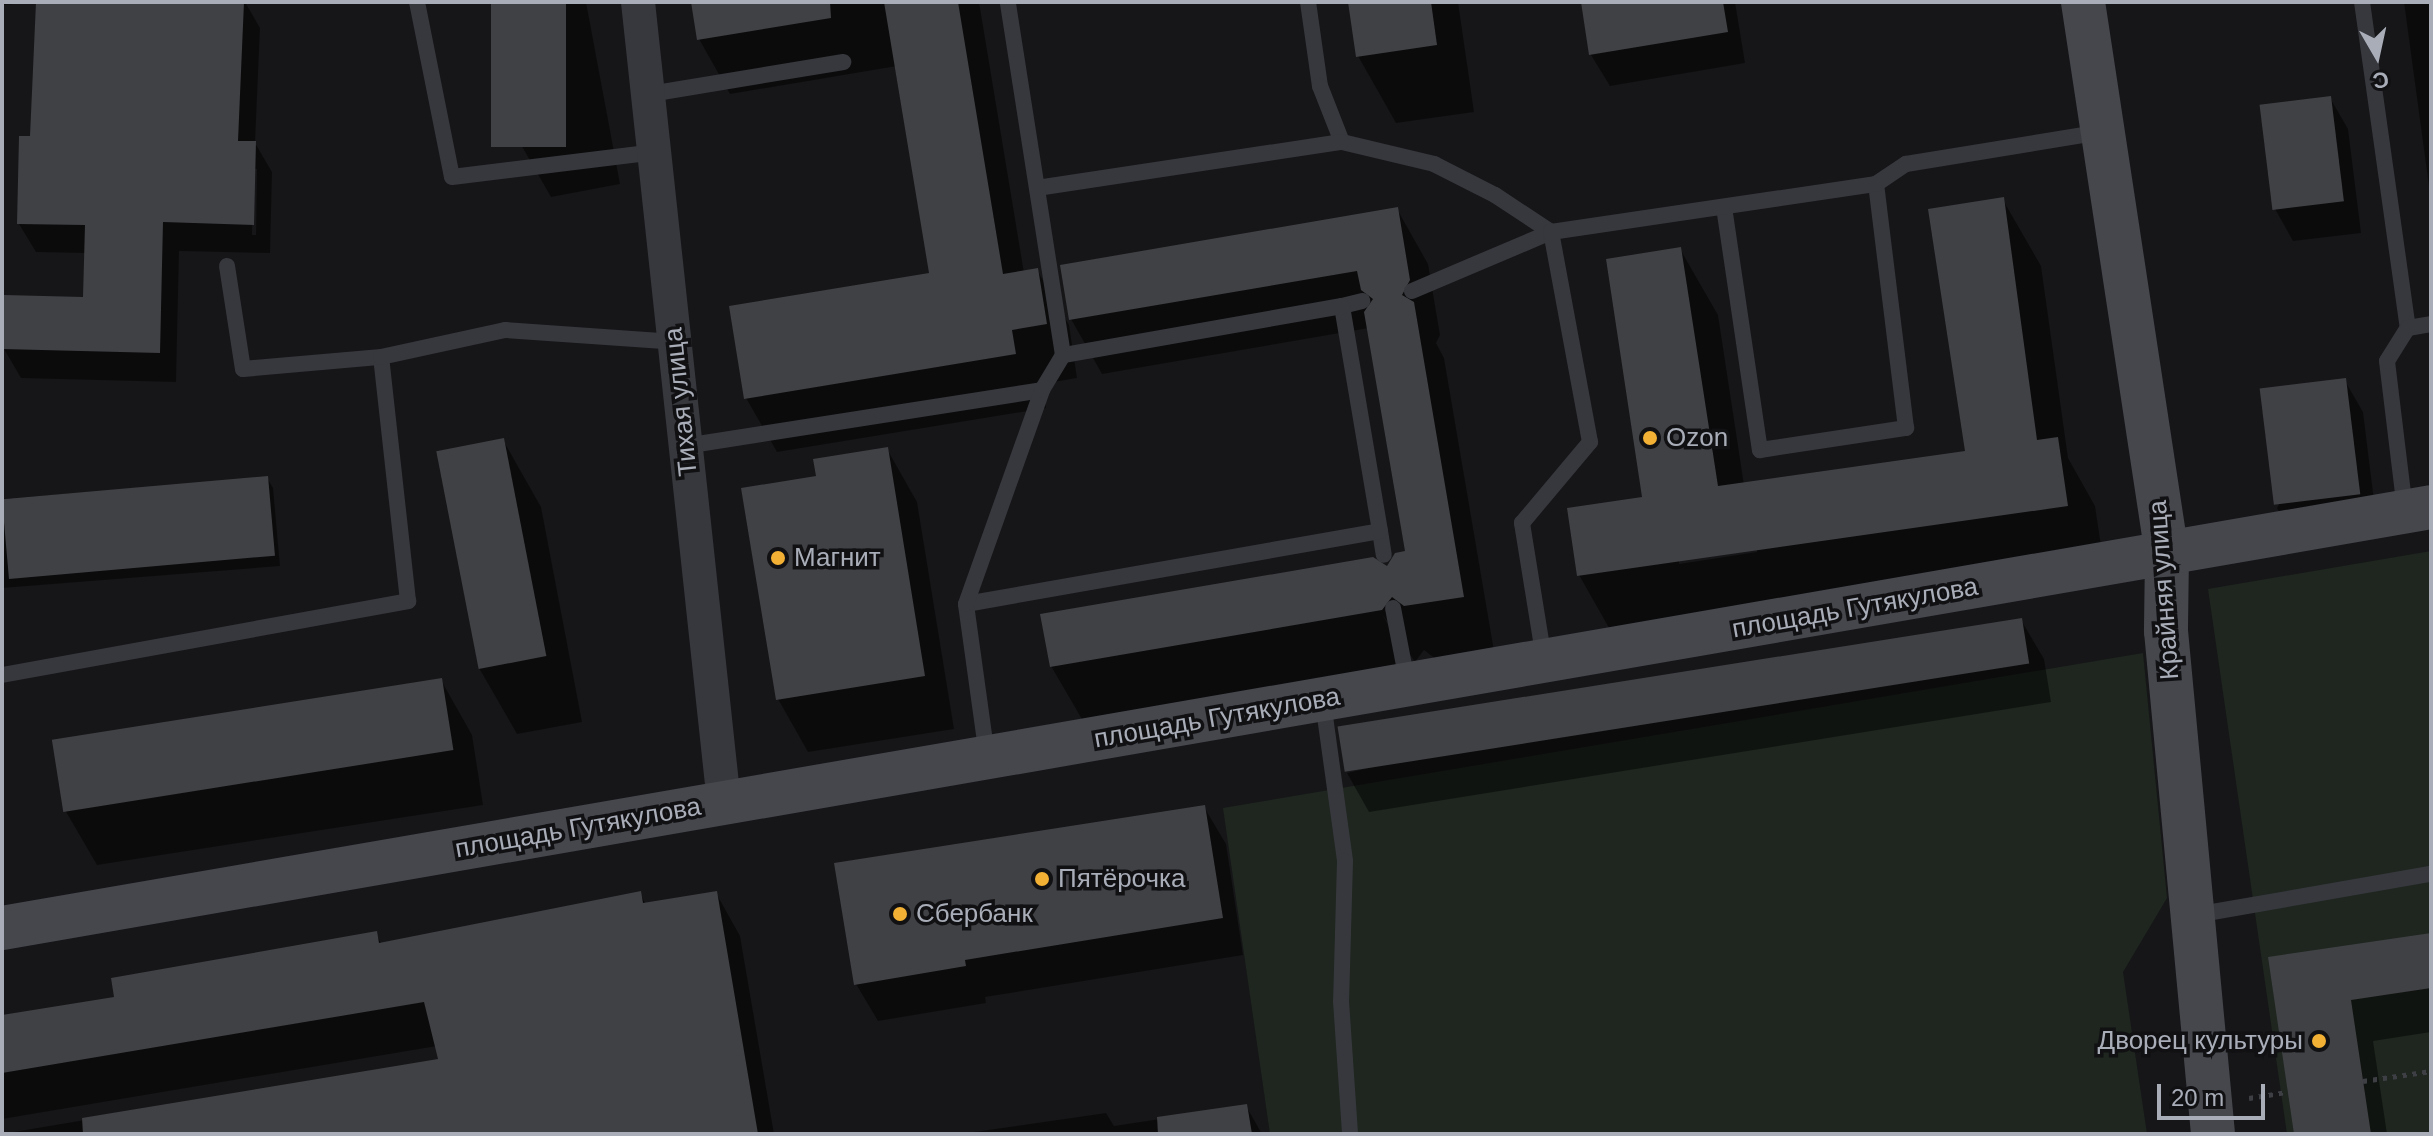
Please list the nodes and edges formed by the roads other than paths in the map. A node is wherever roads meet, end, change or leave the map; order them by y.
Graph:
1 (417, 2) edge
2 (638, 2) edge
3 (1008, 2) edge
4 (1308, 2) edge
5 (2083, 2) edge
6 (2362, 2) edge
7 (843, 62) dead end
8 (650, 94) junction
9 (2103, 132) junction
10 (1342, 142) junction
11 (655, 152) junction
12 (1876, 184) junction
13 (1037, 188) junction
14 (1724, 207) junction
15 (1551, 232) junction
16 (227, 266) dead end
17 (1412, 291) dead end
18 (1362, 301) dead end
19 (1342, 306) junction
20 (2431, 324) edge
21 (2408, 328) junction
22 (675, 342) junction
23 (1063, 355) junction
24 (381, 357) junction
25 (1042, 390) junction
26 (685, 446) junction
27 (2418, 509) edge
28 (1380, 531) junction
29 (1384, 555) dead end
30 (2167, 555) junction
31 (966, 604) junction
32 (1393, 608) dead end
33 (1544, 661) junction
34 (2, 675) edge
35 (1407, 685) junction
36 (1323, 700) junction
37 (987, 758) junction
38 (724, 803) junction
39 (2431, 874) edge
40 (2195, 915) junction
41 (2, 928) edge
42 (1350, 1134) edge
43 (2213, 1134) edge

1 - 11 lane
2 - 8 street, Тихая улица
3 - 13 lane
4 - 10 lane
5 - 9 street, Крайняя улица
6 - 21 lane
7 - 8 lane
8 - 11 street, Тихая улица
9 - 12 lane
9 - 30 street, Крайняя улица
10 - 13 lane
10 - 15 lane
11 - 22 street, Тихая улица
12 - 14 lane
12 - 14 lane
13 - 23 lane
14 - 15 lane
15 - 17 lane
15 - 33 lane
16 - 24 lane
18 - 19 lane
19 - 23 lane
19 - 28 lane
20 - 21 lane
21 - 27 lane
22 - 24 lane
22 - 26 street, Тихая улица
23 - 25 lane
24 - 34 lane
25 - 26 lane
25 - 31 lane
26 - 38 street, Тихая улица
27 - 30 street, площадь Гутякулова
28 - 29 lane
28 - 31 lane
30 - 33 street, площадь Гутякулова
30 - 40 street, Крайняя улица
31 - 37 lane
32 - 35 lane
33 - 35 street, площадь Гутякулова
35 - 36 street, площадь Гутякулова
36 - 37 street, площадь Гутякулова
36 - 42 lane
37 - 38 street, площадь Гутякулова
38 - 41 street, площадь Гутякулова
39 - 40 lane
40 - 43 street, Крайняя улица

